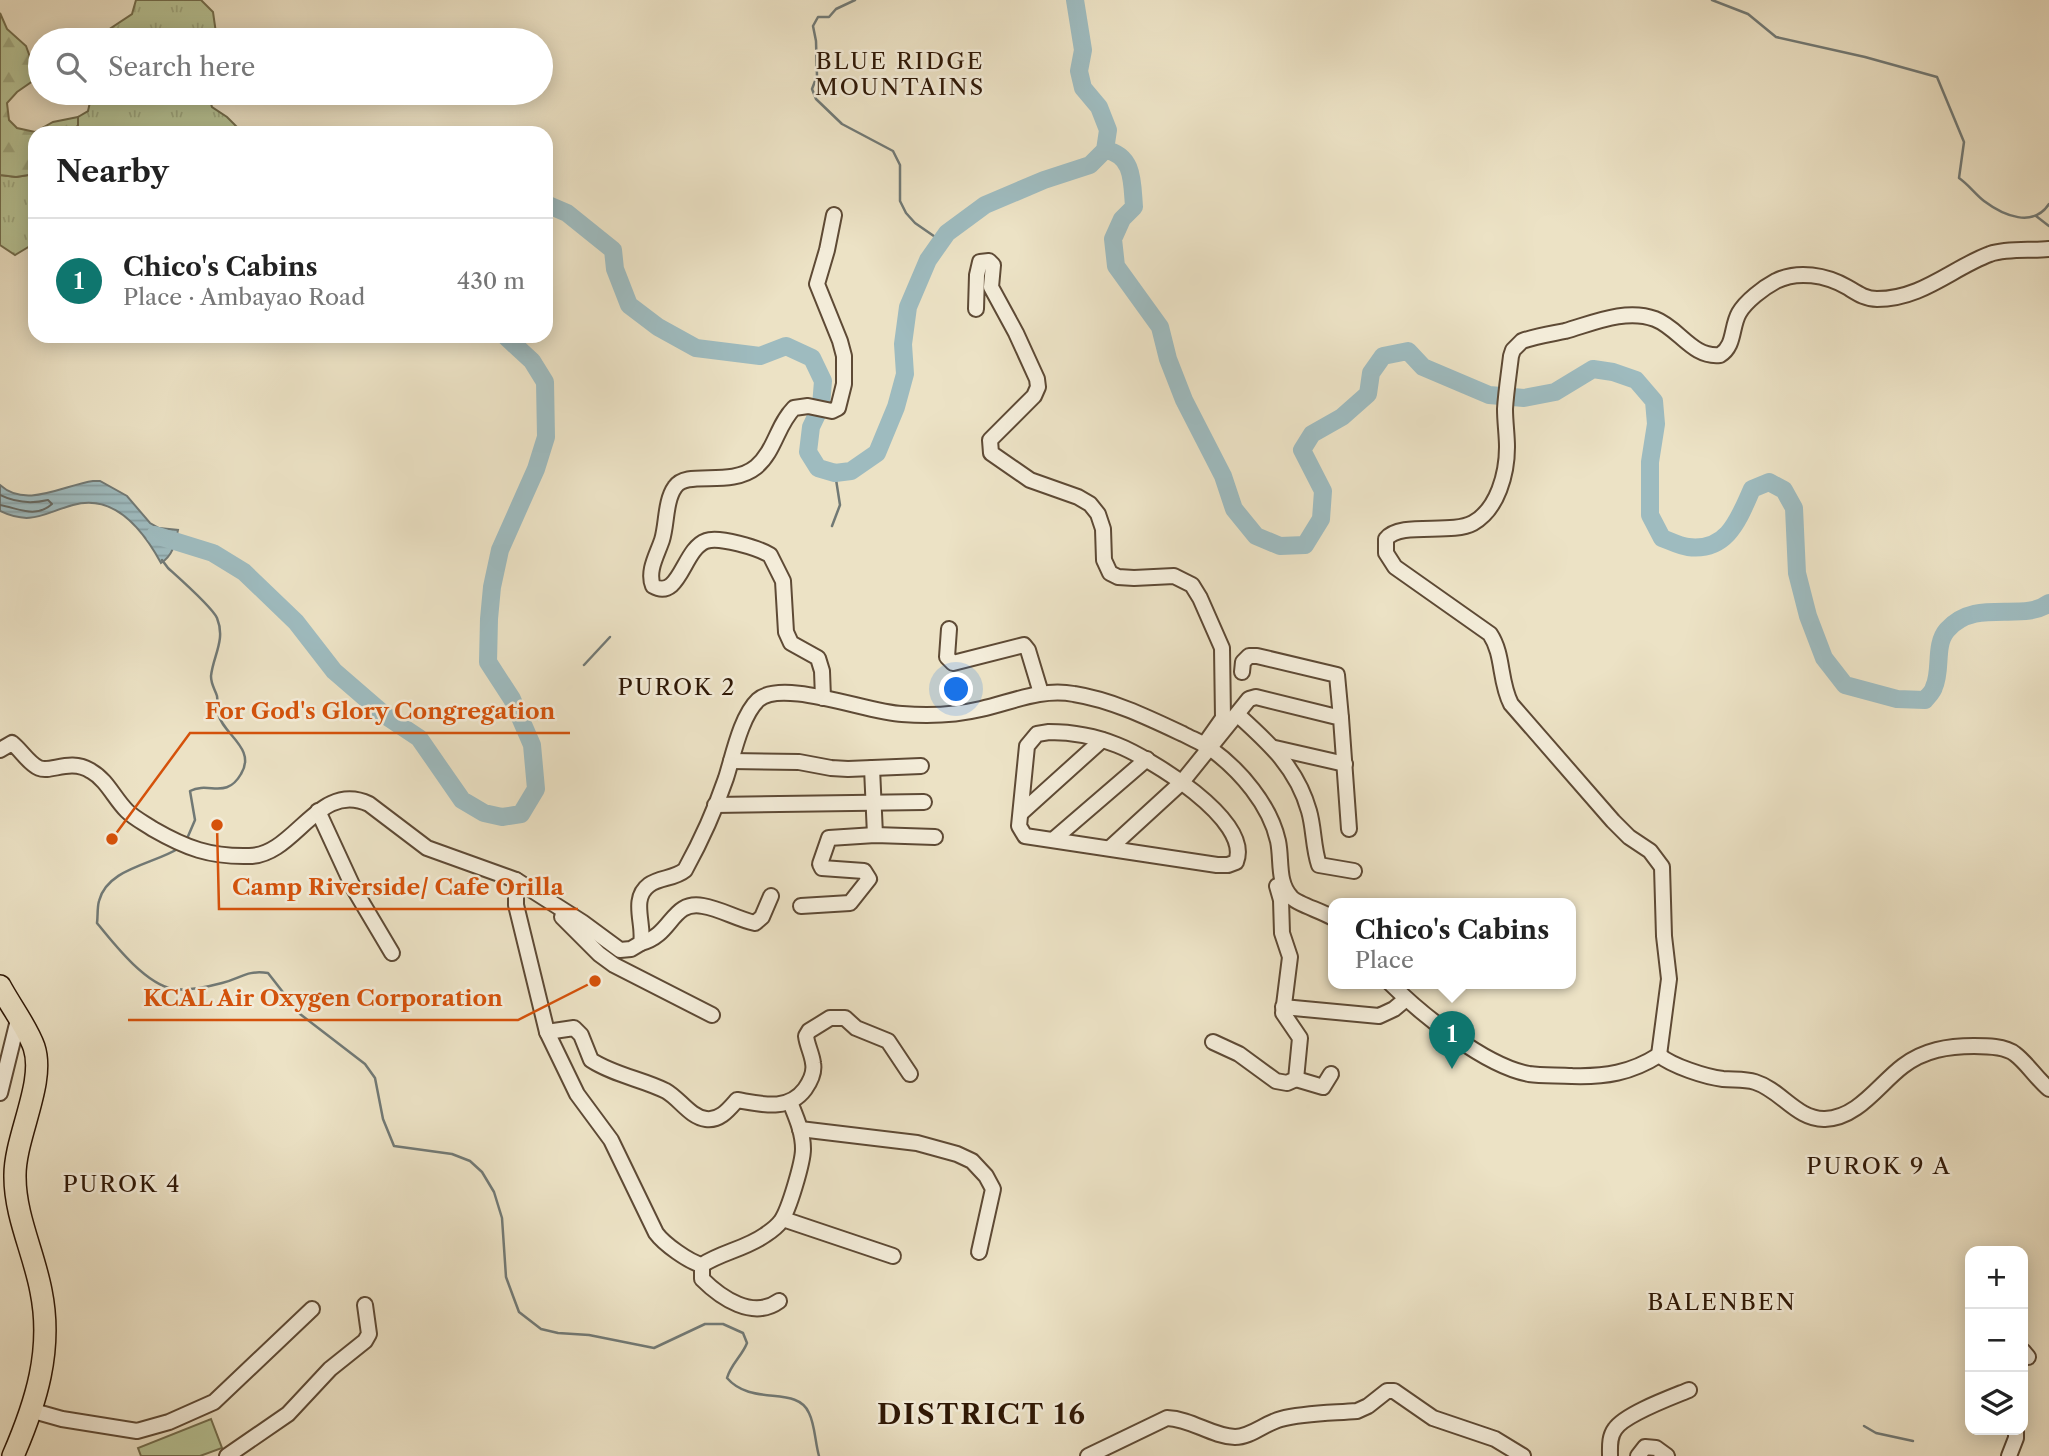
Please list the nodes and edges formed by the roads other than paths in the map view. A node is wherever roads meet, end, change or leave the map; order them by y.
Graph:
1 (834, 215) dead end
2 (2049, 249) edge
3 (976, 309) dead end
4 (948, 629) dead end
5 (1242, 672) dead end
6 (1041, 693) junction
7 (823, 698) junction
8 (1238, 715) junction
9 (1341, 718) junction
10 (1102, 740) junction
11 (1206, 746) junction
12 (1275, 748) junction
13 (0, 750) edge
14 (1147, 759) junction
15 (731, 761) junction
16 (1345, 764) junction
17 (921, 766) dead end
18 (872, 768) junction
19 (1182, 782) junction
20 (874, 802) junction
21 (923, 802) dead end
22 (715, 805) junction
23 (318, 811) junction
24 (1021, 813) junction
25 (1349, 829) dead end
26 (875, 835) junction
27 (935, 837) dead end
28 (1054, 839) junction
29 (1110, 848) junction
30 (1354, 871) dead end
31 (516, 880) junction
32 (1277, 886) dead end
33 (771, 896) dead end
34 (556, 905) junction
35 (802, 906) dead end
36 (1328, 915) edge
37 (640, 943) junction
38 (392, 953) dead end
39 (0, 986) edge
40 (1396, 989) edge
41 (1406, 999) junction
42 (1283, 1007) junction
43 (712, 1015) dead end
44 (18, 1020) junction
45 (547, 1032) junction
46 (1213, 1042) dead end
47 (1659, 1055) junction
48 (910, 1074) dead end
49 (1331, 1074) dead end
50 (1296, 1079) junction
51 (2049, 1088) edge
52 (1, 1089) edge
53 (790, 1102) junction
54 (800, 1129) junction
55 (783, 1219) junction
56 (979, 1252) dead end
57 (893, 1256) dead end
58 (702, 1265) junction
59 (779, 1301) dead end
60 (365, 1305) dead end
61 (312, 1309) dead end
62 (1689, 1390) dead end
63 (30, 1409) junction
64 (2016, 1435) edge
65 (16, 1455) edge
66 (227, 1456) edge
67 (1088, 1456) edge
68 (1523, 1456) edge
69 (1610, 1456) edge
70 (1638, 1456) edge
71 (1667, 1456) edge
72 (2009, 1456) edge

1 - 7 street
2 - 47 street
3 - 11 street
4 - 6 street
5 - 9 street
6 - 7 street
6 - 11 street
7 - 15 street
8 - 9 street
8 - 11 street
8 - 12 street
9 - 16 street
10 - 14 street
10 - 24 street
10 - 24 street
11 - 19 street
11 - 36 street
12 - 16 street
12 - 30 street
13 - 23 street
14 - 19 street
14 - 28 street
15 - 18 street
15 - 22 street
16 - 25 street
17 - 18 street
18 - 20 street
19 - 29 street
19 - 29 street
20 - 21 street
20 - 22 street
20 - 26 street
22 - 37 street
23 - 31 street
23 - 38 street
24 - 28 street
26 - 27 street
26 - 35 street
28 - 29 street
31 - 34 street
31 - 45 street
32 - 42 street
33 - 37 street
34 - 37 street
34 - 43 street
39 - 44 highway
40 - 41 street
41 - 42 street
41 - 47 street
42 - 50 street
44 - 52 street
44 - 63 highway
45 - 53 street
45 - 58 street
46 - 50 street
47 - 51 street
48 - 53 street
49 - 50 street
53 - 54 street
54 - 55 street
54 - 56 street
55 - 57 street
55 - 58 street
58 - 59 street
60 - 66 street
61 - 63 street
62 - 69 street
63 - 65 highway
64 - 72 street
67 - 68 street
70 - 71 street

